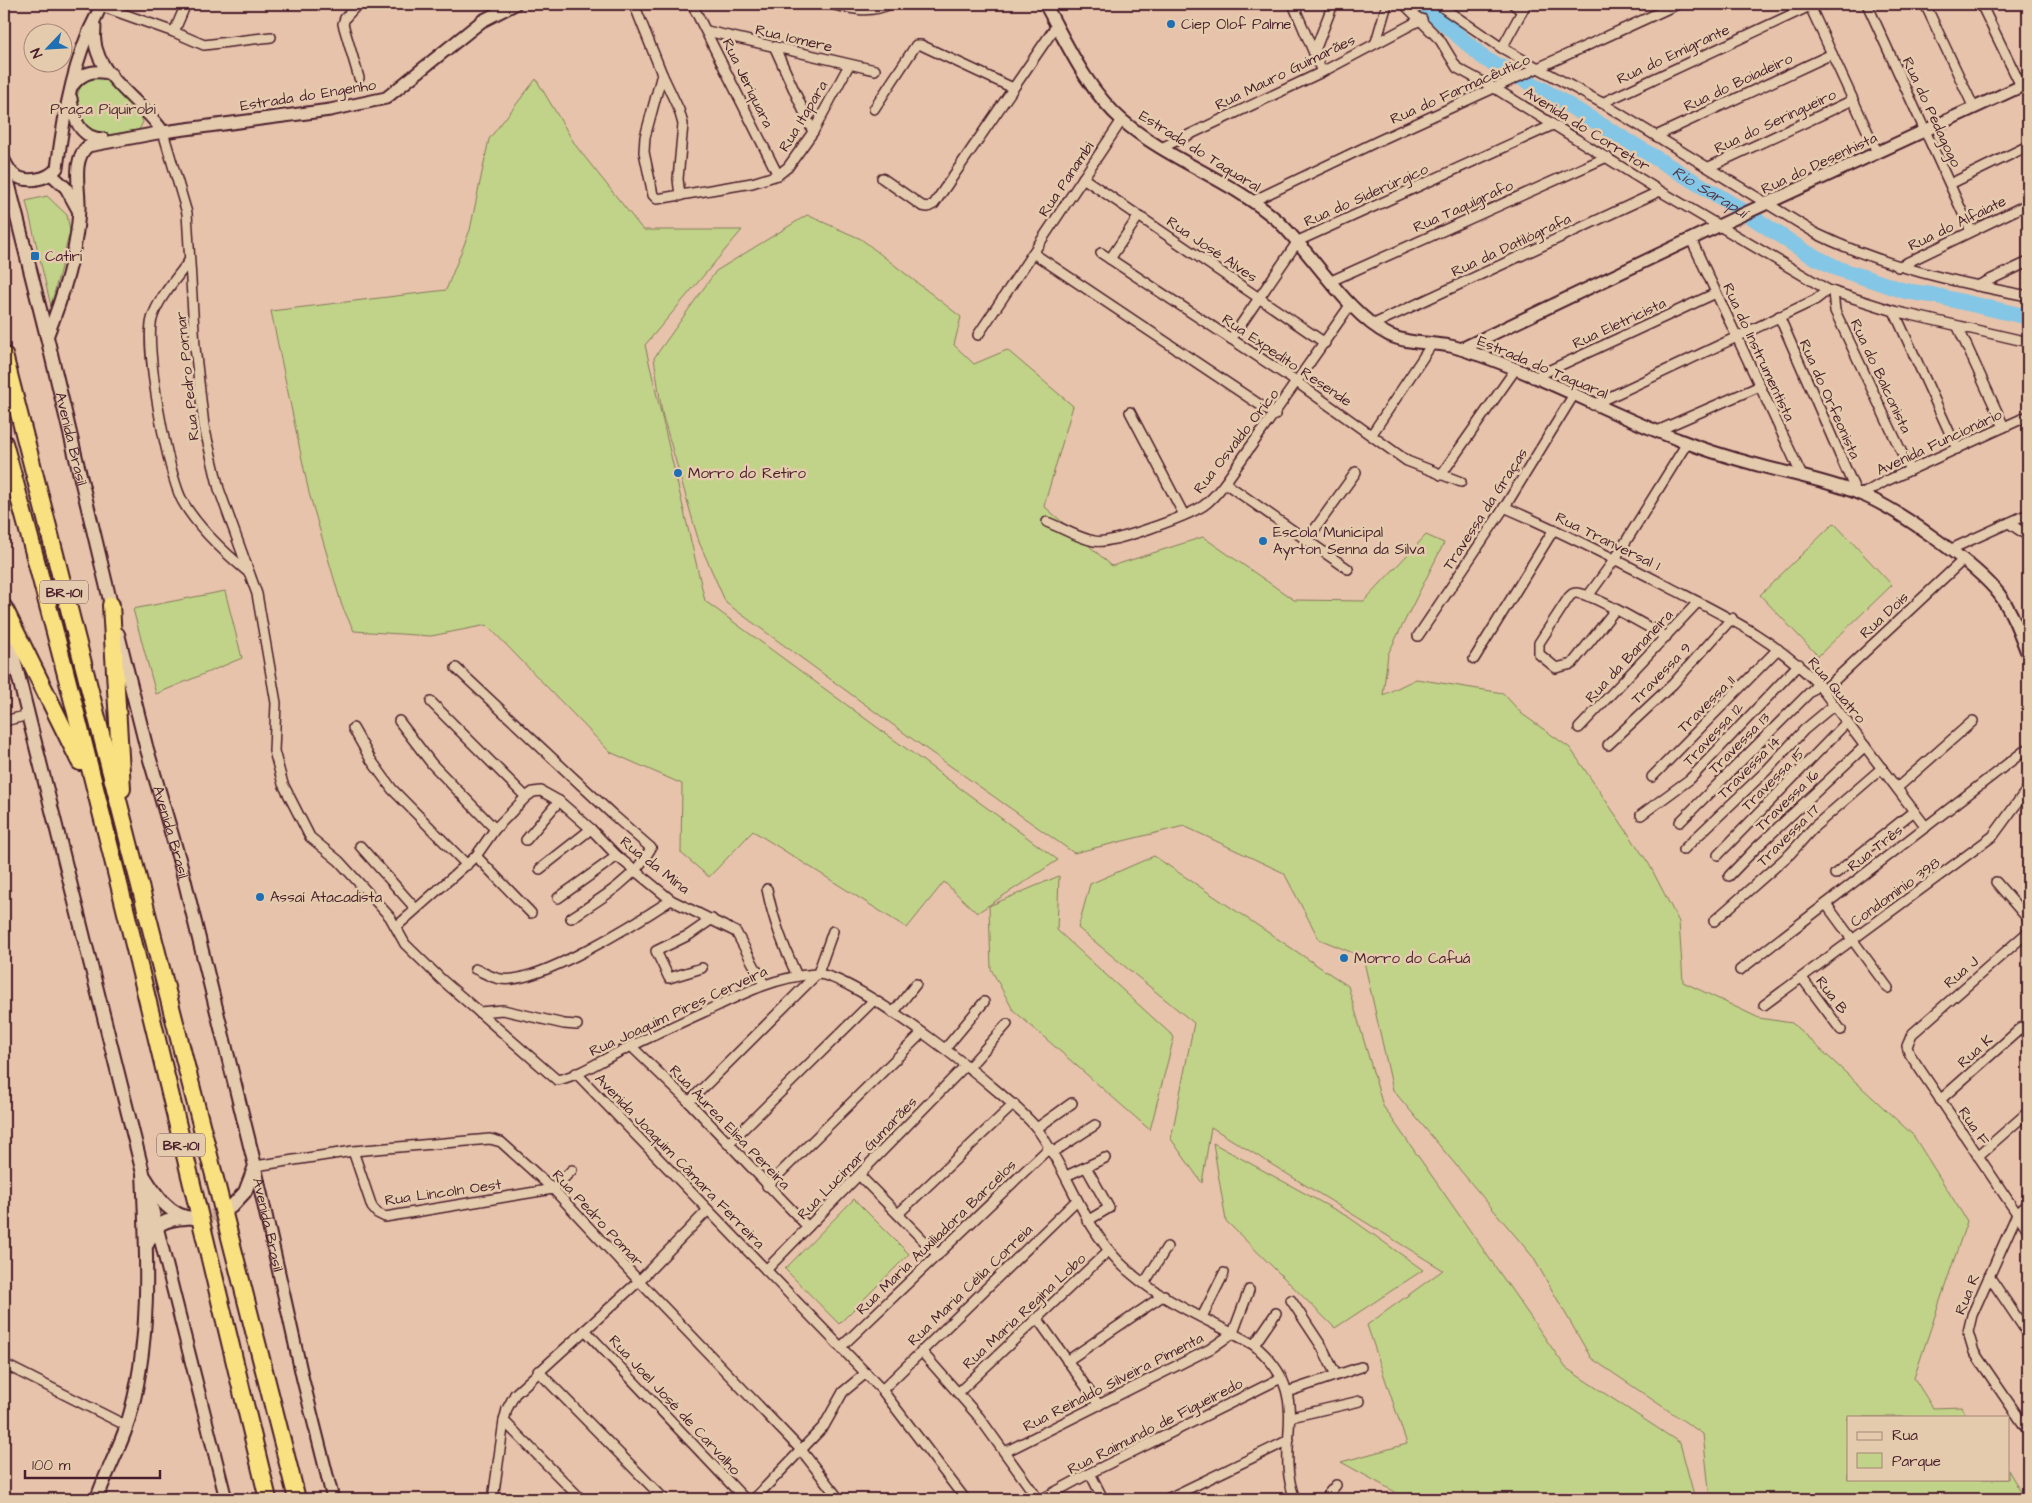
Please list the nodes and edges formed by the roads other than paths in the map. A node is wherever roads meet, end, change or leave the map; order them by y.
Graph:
1 (186, 4) edge
2 (515, 4) edge
3 (634, 4) edge
4 (692, 4) edge
5 (830, 4) edge
6 (890, 4) edge
7 (1045, 4) edge
8 (1293, 4) edge
9 (1333, 4) edge
10 (1387, 4) edge
11 (1404, 4) edge
12 (1439, 4) edge
13 (1512, 4) edge
14 (1678, 4) edge
15 (1867, 4) edge
16 (1925, 4) edge
17 (1981, 4) edge
18 (101, 5) edge
19 (353, 5) edge
20 (1809, 5) edge
21 (1524, 8) edge
22 (1422, 19) junction
23 (96, 21) junction
24 (1056, 26) junction
25 (707, 31) junction
26 (174, 32) junction
27 (271, 37) dead end
28 (1376, 42) junction
29 (775, 48) junction
30 (1502, 48) junction
31 (1314, 53) junction
32 (1832, 54) junction
33 (850, 65) junction
34 (1541, 68) junction
35 (874, 70) dead end
36 (1322, 72) junction
37 (111, 74) junction
38 (662, 74) junction
39 (359, 78) dead end
40 (2025, 85) edge
41 (1501, 86) junction
42 (1013, 88) junction
43 (71, 89) junction
44 (1853, 100) junction
45 (1602, 103) junction
46 (1974, 108) junction
47 (874, 109) dead end
48 (145, 112) junction
49 (1122, 120) junction
50 (1553, 125) junction
51 (1925, 130) junction
52 (163, 132) junction
53 (813, 132) junction
54 (136, 136) junction
55 (1656, 136) junction
56 (118, 139) junction
57 (2028, 146) edge
58 (1161, 148) junction
59 (1877, 152) junction
60 (1607, 157) junction
61 (4, 160) edge
62 (4, 166) edge
63 (1709, 167) junction
64 (778, 175) junction
65 (52, 176) junction
66 (882, 178) dead end
67 (1083, 178) junction
68 (1950, 184) junction
69 (1660, 191) junction
70 (680, 196) junction
71 (1253, 201) junction
72 (1767, 203) junction
73 (2028, 204) edge
74 (79, 211) junction
75 (1138, 217) junction
76 (1720, 225) junction
77 (1971, 232) junction
78 (1691, 239) junction
79 (1298, 241) junction
80 (1033, 252) junction
81 (1101, 253) dead end
82 (1110, 259) junction
83 (189, 261) junction
84 (2028, 262) edge
85 (1898, 267) junction
86 (1332, 281) junction
87 (1977, 286) junction
88 (1830, 291) junction
89 (1716, 293) junction
90 (2028, 296) edge
91 (1258, 297) junction
92 (1352, 304) junction
93 (1894, 311) junction
94 (1779, 316) junction
95 (1374, 324) junction
96 (1958, 327) junction
97 (978, 335) dead end
98 (47, 336) junction
99 (1736, 338) junction
100 (1231, 339) junction
101 (2028, 342) edge
102 (1325, 343) junction
103 (1432, 344) junction
104 (1461, 349) junction
105 (4, 355) edge
106 (1514, 370) junction
107 (1533, 378) junction
108 (1298, 383) junction
109 (1760, 386) junction
110 (1574, 396) junction
111 (1594, 405) junction
112 (1130, 412) dead end
113 (1275, 415) junction
114 (2028, 416) edge
115 (2004, 427) junction
116 (1657, 432) junction
117 (1372, 434) junction
118 (4, 443) edge
119 (1687, 443) junction
120 (1957, 449) junction
121 (1910, 470) junction
122 (1356, 472) dead end
123 (1441, 475) junction
124 (1802, 476) junction
125 (1460, 482) dead end
126 (1225, 483) junction
127 (1860, 493) junction
128 (1504, 507) junction
129 (2028, 514) edge
130 (1184, 515) junction
131 (1047, 522) dead end
132 (2009, 523) junction
133 (1554, 529) junction
134 (2028, 536) edge
135 (1307, 540) junction
136 (1950, 550) junction
137 (1615, 559) junction
138 (1963, 560) junction
139 (1348, 569) dead end
140 (248, 572) junction
141 (1588, 596) junction
142 (1698, 602) junction
143 (111, 605) junction
144 (4, 608) edge
145 (1615, 610) junction
146 (4, 617) edge
147 (1732, 618) junction
148 (1418, 636) dead end
149 (1666, 637) junction
150 (1778, 649) junction
151 (2028, 655) edge
152 (1474, 659) dead end
153 (1799, 664) junction
154 (456, 668) dead end
155 (1821, 687) junction
156 (431, 702) dead end
157 (1834, 705) junction
158 (29, 715) junction
159 (4, 722) edge
160 (399, 722) dead end
161 (1847, 722) junction
162 (1973, 722) dead end
163 (353, 728) dead end
164 (1579, 728) dead end
165 (1608, 745) dead end
166 (1865, 746) junction
167 (2028, 748) edge
168 (1882, 768) junction
169 (1652, 777) dead end
170 (1897, 788) junction
171 (2028, 788) edge
172 (95, 791) junction
173 (526, 797) junction
174 (559, 802) junction
175 (1914, 811) junction
176 (1641, 815) dead end
177 (1680, 822) dead end
178 (1926, 827) junction
179 (125, 829) junction
180 (591, 829) junction
181 (495, 830) junction
182 (526, 840) dead end
183 (360, 846) dead end
184 (1683, 850) dead end
185 (1718, 855) dead end
186 (476, 856) junction
187 (617, 856) junction
188 (467, 865) junction
189 (540, 870) dead end
190 (634, 870) junction
191 (1835, 874) dead end
192 (1729, 876) dead end
193 (1996, 882) dead end
194 (767, 889) dead end
195 (558, 898) dead end
196 (671, 900) junction
197 (1826, 904) junction
198 (416, 908) junction
199 (531, 913) dead end
200 (571, 918) dead end
201 (2028, 919) edge
202 (712, 920) junction
203 (1714, 920) dead end
204 (396, 927) junction
205 (833, 931) dead end
206 (2028, 932) edge
207 (1853, 939) junction
208 (702, 968) dead end
209 (475, 969) dead end
210 (1740, 970) dead end
211 (818, 973) junction
212 (797, 976) junction
213 (1802, 978) junction
214 (764, 984) junction
215 (916, 984) dead end
216 (1888, 988) dead end
217 (874, 1000) junction
218 (984, 1002) dead end
219 (1764, 1005) dead end
220 (479, 1012) junction
221 (893, 1013) junction
222 (2028, 1022) edge
223 (1007, 1024) dead end
224 (577, 1025) dead end
225 (1841, 1030) dead end
226 (922, 1033) junction
227 (1912, 1034) joint
228 (631, 1046) junction
229 (945, 1049) junction
230 (968, 1066) junction
231 (576, 1073) junction
232 (1940, 1100) junction
233 (689, 1102) junction
234 (1072, 1103) dead end
235 (1014, 1104) junction
236 (2028, 1112) edge
237 (1095, 1125) dead end
238 (1036, 1128) junction
239 (728, 1144) junction
240 (1050, 1150) junction
241 (353, 1151) junction
242 (1978, 1156) junction
243 (1105, 1158) dead end
244 (254, 1166) junction
245 (1086, 1167) junction
246 (572, 1170) dead end
247 (143, 1173) junction
248 (860, 1176) junction
249 (1066, 1176) junction
250 (767, 1186) junction
251 (554, 1190) junction
252 (1077, 1200) junction
253 (2028, 1204) edge
254 (231, 1207) tunnel mouth
255 (708, 1210) junction
256 (898, 1214) junction
257 (2017, 1214) junction
258 (1087, 1221) junction
259 (157, 1226) junction
260 (808, 1227) junction
261 (2028, 1230) edge
262 (147, 1246) junction
263 (1167, 1248) dead end
264 (1109, 1250) junction
265 (938, 1255) junction
266 (766, 1270) junction
267 (1224, 1273) dead end
268 (1989, 1276) junction
269 (638, 1281) junction
270 (1144, 1282) junction
271 (1249, 1290) dead end
272 (1164, 1295) junction
273 (1291, 1300) dead end
274 (1276, 1313) dead end
275 (1202, 1317) junction
276 (1037, 1318) junction
277 (585, 1330) junction
278 (1233, 1333) junction
279 (2028, 1334) edge
280 (1254, 1345) junction
281 (841, 1347) junction
282 (921, 1351) junction
283 (1068, 1361) junction
284 (4, 1364) edge
285 (1361, 1368) dead end
286 (538, 1371) junction
287 (866, 1373) junction
288 (1336, 1375) junction
289 (1281, 1378) junction
290 (882, 1390) junction
291 (959, 1392) junction
292 (1287, 1392) junction
293 (1360, 1401) dead end
294 (1098, 1404) junction
295 (1291, 1417) junction
296 (504, 1421) junction
297 (127, 1426) junction
298 (2028, 1431) edge
299 (1289, 1440) junction
300 (802, 1451) junction
301 (1005, 1452) junction
302 (1090, 1473) junction
303 (1336, 1485) dead end
304 (97, 1499) edge
305 (226, 1499) edge
306 (268, 1499) edge
307 (297, 1499) edge
308 (333, 1499) edge
309 (493, 1499) edge
310 (581, 1499) edge
311 (664, 1499) edge
312 (745, 1499) edge
313 (754, 1499) edge
314 (839, 1499) edge
315 (966, 1499) edge
316 (1038, 1499) edge
317 (1042, 1499) edge
318 (1103, 1499) edge
319 (1168, 1499) edge
320 (1295, 1499) edge
321 (1324, 1499) edge

1 - 26 street
2 - 52 street, Estrada do Engenho
3 - 38 street
4 - 25 street, Rua Jeriquara
5 - 6 street
7 - 24 street, Estrada do Taquaral
8 - 31 street
9 - 31 street
10 - 28 street
11 - 22 street, Avenida do Corretor
12 - 30 street, Avenida do Corretor
13 - 21 street
14 - 34 street, Rua do Farmacêutico
15 - 51 street, Rua do Pedagogo
16 - 46 street
17 - 40 street
18 - 23 street
18 - 26 street
19 - 39 street
20 - 32 street
20 - 45 street, Rua do Emigrante
21 - 30 street
22 - 28 street, Rua Mauro Guimarães
22 - 41 street, Avenida do Corretor
23 - 37 street
23 - 43 street
24 - 42 street
24 - 49 street, Estrada do Taquaral
25 - 29 street, Rua Iomere
25 - 64 street, Rua Jeriquara
26 - 27 street
28 - 36 street, Rua Mauro Guimarães
29 - 33 street, Rua Iomere
29 - 53 street
30 - 34 street, Avenida do Corretor
31 - 36 street
32 - 44 street
32 - 55 street, Rua do Boiadeiro
33 - 35 street, Rua Iomere
33 - 53 street, Rua Itapara
34 - 41 street, Rua do Farmacêutico
34 - 45 street, Avenida do Corretor
36 - 58 street, Rua Mauro Guimarães
37 - 43 street
37 - 48 street
38 - 70 street
38 - 70 street
40 - 46 street, Rua do Desenhista
41 - 50 street, Avenida do Corretor
41 - 71 street, Rua do Farmacêutico
42 - 47 street
42 - 66 street
43 - 56 street
43 - 65 street
44 - 59 street
44 - 63 street, Rua do Seringueiro
45 - 55 street, Avenida do Corretor
46 - 51 street, Rua do Desenhista
48 - 52 street
48 - 54 street
49 - 58 street, Estrada do Taquaral
49 - 67 street, Rua Panambi
50 - 60 street, Avenida do Corretor
50 - 79 street, Rua do Siderúrgico
51 - 59 street, Rua do Desenhista
51 - 68 street, Rua do Pedagogo
52 - 54 street, Estrada do Engenho
52 - 83 street, Rua Pedro Pornar
53 - 64 street, Rua Itapara
54 - 56 street
55 - 63 street, Avenida do Corretor
56 - 74 street
57 - 68 street
58 - 71 street, Estrada do Taquaral
59 - 72 street, Rua do Desenhista
60 - 69 street, Avenida do Corretor
60 - 86 street, Rua Taquígrafo
61 - 65 street
62 - 98 main road, Avenida Brasil
63 - 72 street, Avenida do Corretor
64 - 70 street
65 - 74 street
67 - 75 street, Rua José Alves
67 - 80 street, Rua Panambi
68 - 77 street, Rua do Pedagogo
69 - 76 street, Avenida do Corretor
69 - 95 street, Rua da Datilógrafa
71 - 79 street, Estrada do Taquaral
72 - 76 street, Rua do Desenhista
72 - 85 street, Avenida do Corretor
73 - 77 street, Rua do Alfaiate
74 - 98 street
75 - 82 street
75 - 91 street, Rua José Alves
76 - 78 street, Rua do Desenhista
76 - 88 street, Avenida do Corretor
77 - 85 street, Rua do Alfaiate
78 - 89 street, Rua do Instrumentista
78 - 104 street, Rua do Desenhista
79 - 86 street, Estrada do Taquaral
79 - 91 street, Rua do Siderúrgico
80 - 97 street, Rua Panambi
80 - 113 street
81 - 82 street, Rua Expedito Resende
82 - 100 street, Rua Expedito Resende
83 - 140 street, Rua Pedro Pornar
83 - 140 street, Avenida Joaquim Câmara Ferreira
84 - 87 street
85 - 87 street, Avenida do Corretor
86 - 92 street, Estrada do Taquaral
87 - 90 street, Avenida do Corretor
88 - 93 street, Avenida do Corretor
88 - 94 street
88 - 121 street, Rua do Balconista
89 - 99 street, Rua do Instrumentista
89 - 107 street, Rua Eletricista
91 - 100 street, Rua do Siderúrgico
91 - 102 street, Rua José Alves
92 - 95 street, Estrada do Taquaral
92 - 102 street, Rua Osvaldo Orico
93 - 96 street, Avenida do Corretor
93 - 120 street
94 - 99 street
94 - 127 street, Rua do Orfeonista
95 - 103 street, Estrada do Taquaral
96 - 101 street, Avenida do Corretor
96 - 115 street
98 - 143 main road, Avenida Brasil
99 - 109 street, Rua do Instrumentista
99 - 111 street
100 - 108 street, Rua Expedito Resende
102 - 108 street, Rua Osvaldo Orico
103 - 104 street, Estrada do Taquaral
103 - 117 street
104 - 106 street, Estrada do Taquaral
105 - 179 highway, BR-101
106 - 107 street, Estrada do Taquaral
106 - 123 street
107 - 110 street, Estrada do Taquaral
108 - 113 street, Rua Osvaldo Orico
108 - 117 street, Rua Expedito Resende
109 - 116 street
109 - 124 street, Rua do Instrumentista
110 - 111 street, Estrada do Taquaral
110 - 128 street, Travessa da Graças
111 - 116 street, Estrada do Taquaral
112 - 130 street
113 - 126 street, Rua Osvaldo Orico
114 - 115 street, Avenida Funcionário
115 - 120 street, Avenida Funcionário
116 - 119 street, Estrada do Taquaral
117 - 123 street, Rua Expedito Resende
118 - 172 highway, BR-101
119 - 124 street, Estrada do Taquaral
119 - 137 street
120 - 121 street, Avenida Funcionário
121 - 127 street, Avenida Funcionário
122 - 135 street
123 - 125 street, Rua Expedito Resende
124 - 127 street, Estrada do Taquaral
126 - 130 street, Rua Osvaldo Orico
126 - 135 street
127 - 136 street, Estrada do Taquaral
128 - 133 street, Rua Tranversal 1
128 - 148 street, Travessa da Graças
129 - 132 street
130 - 131 street, Rua Osvaldo Orico
132 - 134 street
132 - 136 street
133 - 137 street, Rua Tranversal 1
133 - 152 street
135 - 139 street
136 - 138 street, Estrada do Taquaral
137 - 141 street
137 - 142 street, Rua Tranversal 1
138 - 151 street, Estrada do Taquaral
138 - 155 street, Rua Dois
140 - 204 street, Avenida Joaquim Câmara Ferreira
141 - 145 street
141 - 145 street
142 - 147 street, Rua Quatro
142 - 149 street, Rua da Bananeira
143 - 179 highway
143 - 244 main road, Avenida Brasil
144 - 172 highway
145 - 149 street
146 - 158 main road
147 - 150 street, Rua Quatro
147 - 165 street, Travessa 9
149 - 164 street, Rua da Bananeira
150 - 153 street, Rua Quatro
150 - 169 street, Travessa 11
153 - 155 street, Rua Quatro
153 - 176 street, Travessa 12
154 - 190 street
155 - 157 street, Rua Quatro
155 - 177 street, Travessa 13
156 - 173 street
157 - 161 street, Rua Quatro
157 - 184 street, Travessa 14
158 - 159 street
158 - 247 main road
160 - 181 street
161 - 166 street, Rua Quatro
161 - 185 street, Travessa 15
162 - 170 street
163 - 188 street
166 - 168 street, Rua Quatro
166 - 192 street, Travessa 16
167 - 178 street, Rua Três
168 - 170 street, Rua Quatro
168 - 203 street, Travessa 17
170 - 175 street, Rua Quatro
171 - 207 street, Condominio 398
172 - 306 highway, BR-101
173 - 174 street, Rua da Mina
173 - 181 street
174 - 180 street, Rua da Mina
174 - 182 street
175 - 178 street, Rua Quatro
175 - 191 street
178 - 197 street, Rua Três
179 - 307 highway, BR-101
180 - 187 street, Rua da Mina
180 - 189 street
181 - 186 street
183 - 198 street
186 - 188 street
186 - 199 street
187 - 190 street, Rua da Mina
187 - 195 street
188 - 198 street
190 - 196 street, Rua da Mina
190 - 200 street
193 - 201 street
194 - 212 street
196 - 202 street, Rua da Mina
196 - 209 street
197 - 207 street
197 - 210 street, Rua Três
198 - 204 street
202 - 208 street
202 - 214 street, Rua da Mina
204 - 220 street, Avenida Joaquim Câmara Ferreira
205 - 211 street
206 - 227 street, Rua J
207 - 213 street, Condominio 398
207 - 216 street
211 - 212 street, Rua Joaquim Pires Cerveira
211 - 217 street, Rua Joaquim Pires Cerveira
211 - 233 street
212 - 214 street, Rua Joaquim Pires Cerveira
213 - 219 street, Condominio 398
213 - 225 street, Rua B
214 - 228 street, Rua Joaquim Pires Cerveira
215 - 221 street
217 - 221 street, Rua Joaquim Pires Cerveira
217 - 239 street
218 - 229 street
220 - 224 street
220 - 231 street, Avenida Joaquim Câmara Ferreira
221 - 226 street, Rua Joaquim Pires Cerveira
222 - 232 street, Rua K
223 - 230 street, Rua Lucimar Gumarães
226 - 229 street, Rua Joaquim Pires Cerveira
226 - 250 street
227 - 232 street, Rua F
228 - 231 street, Rua Joaquim Pires Cerveira
228 - 233 street, Rua Áurea Elisa Pereira
229 - 230 street, Rua Joaquim Pires Cerveira
230 - 235 street, Rua Joaquim Pires Cerveira
230 - 248 street, Rua Lucimar Gumarães
231 - 255 street, Avenida Joaquim Câmara Ferreira
232 - 242 street, Rua F
233 - 239 street, Rua Áurea Elisa Pereira
234 - 238 street
235 - 238 street, Rua Joaquim Pires Cerveira
235 - 256 street
236 - 242 street
237 - 240 street, Rua Maria Auxiliadora Barcelos
238 - 240 street, Rua Joaquim Pires Cerveira
239 - 250 street, Rua Áurea Elisa Pereira
240 - 249 street, Rua Joaquim Pires Cerveira
240 - 265 street, Rua Maria Auxiliadora Barcelos
241 - 244 street, Rua Pedro Pomar
241 - 251 street, Rua Pedro Pomar
241 - 251 street, Rua Lincoln Oest
242 - 257 street, Rua F
243 - 245 street
244 - 254 main road
244 - 308 street, Avenida Brasil
245 - 249 street
245 - 258 street
246 - 251 street
247 - 259 street
247 - 259 main road
247 - 262 main road
248 - 256 street
248 - 260 street, Rua Lucimar Gumarães
249 - 252 street, Rua Joaquim Pires Cerveira
250 - 260 street, Rua Áurea Elisa Pereira
251 - 269 street, Rua Pedro Pomar
252 - 258 street, Rua Joaquim Pires Cerveira
252 - 282 street, Rua Maria Célia Correia
253 - 257 street
255 - 266 street, Avenida Joaquim Câmara Ferreira
255 - 269 street
256 - 265 street
257 - 261 street, Rua F
257 - 268 street, Rua R
258 - 264 street, Rua Joaquim Pires Cerveira
259 - 262 main road
259 - 305 street
260 - 266 street, Rua Lucimar Gumarães
262 - 297 main road
263 - 270 street
264 - 270 street, Rua Joaquim Pires Cerveira
264 - 276 street, Rua Maria Regina Lobo
265 - 281 street, Rua Maria Auxiliadora Barcelos
266 - 281 street, Avenida Joaquim Câmara Ferreira
267 - 275 street
268 - 279 street
268 - 298 street, Rua R
269 - 277 street
269 - 300 street, Rua Pedro Pomar
270 - 272 street, Rua Joaquim Pires Cerveira
271 - 278 street
272 - 275 street, Rua Joaquim Pires Cerveira
272 - 283 street
273 - 288 street
274 - 280 street
275 - 278 street, Rua Joaquim Pires Cerveira
276 - 283 street
276 - 291 street, Rua Maria Regina Lobo
277 - 286 street
277 - 312 street, Rua Joel José de Carvalho
278 - 280 street, Rua Joaquim Pires Cerveira
278 - 294 street, Rua Reinaldo Silveira Pimenta
280 - 289 street, Rua Joaquim Pires Cerveira
281 - 287 street, Avenida Joaquim Câmara Ferreira
282 - 290 street, Rua Maria Célia Correia
282 - 291 street
283 - 294 street
284 - 297 street
285 - 288 street
286 - 296 street
286 - 311 street
287 - 290 street, Avenida Joaquim Câmara Ferreira
287 - 300 street
288 - 292 street
289 - 292 street, Rua Joaquim Pires Cerveira
289 - 302 street, Rua Raimundo de Figueiredo
290 - 315 street, Avenida Joaquim Câmara Ferreira
291 - 301 street
292 - 295 street, Rua Joaquim Pires Cerveira
293 - 295 street
294 - 301 street, Rua Reinaldo Silveira Pimenta
295 - 299 street, Rua Joaquim Pires Cerveira
296 - 309 street
296 - 310 street
297 - 304 main road
299 - 319 street
299 - 320 street, Rua Joaquim Pires Cerveira
300 - 313 street
300 - 314 street, Rua Pedro Pomar
301 - 316 street
302 - 317 street, Rua Raimundo de Figueiredo
302 - 318 street
303 - 321 street

